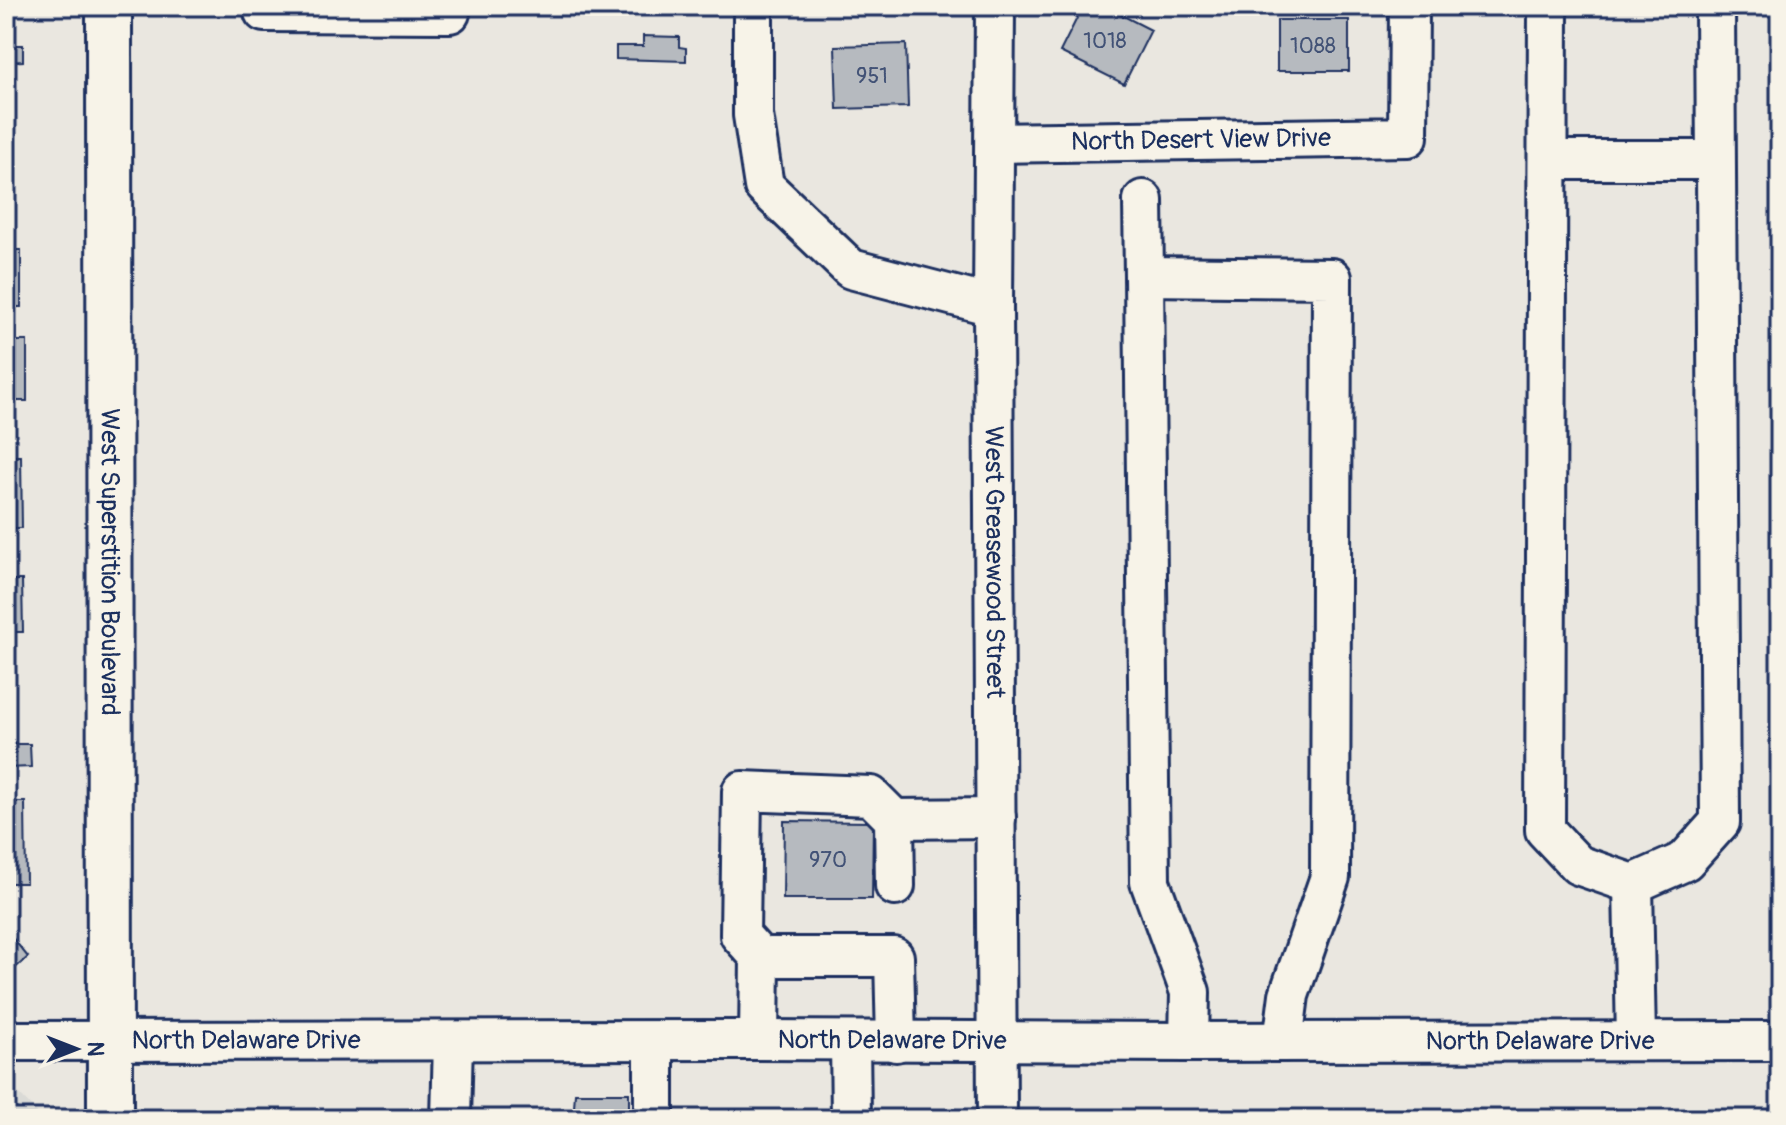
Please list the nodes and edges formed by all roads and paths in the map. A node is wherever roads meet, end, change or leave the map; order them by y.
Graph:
1 (109, 6) edge
2 (264, 6) edge
3 (450, 6) edge
4 (753, 6) edge
5 (995, 6) edge
6 (1409, 6) edge
7 (1548, 6) edge
8 (1715, 6) edge
9 (995, 143) junction
10 (1548, 160) junction
11 (1715, 160) junction
12 (1143, 200) dead end
13 (1144, 276) junction
14 (993, 306) junction
15 (996, 818) junction
16 (894, 819) junction
17 (1633, 884) junction
18 (895, 886) dead end
19 (760, 957) junction
20 (759, 1040) junction
21 (6, 1041) edge
22 (453, 1041) junction
23 (654, 1041) junction
24 (850, 1041) junction
25 (997, 1041) junction
26 (1636, 1041) junction
27 (1780, 1041) edge
28 (111, 1042) junction
29 (896, 1042) junction
30 (1189, 1042) junction
31 (1283, 1042) junction
32 (110, 1119) edge
33 (451, 1119) edge
34 (654, 1119) edge
35 (851, 1119) edge
36 (997, 1119) edge

1 - 28 main road, West Superstition Boulevard
2 - 3 street
4 - 14 street
5 - 9 street, West Greasewood Street
6 - 9 street, North Desert View Drive
7 - 10 street
8 - 11 street
9 - 14 street, West Greasewood Street
10 - 11 street
10 - 17 street
11 - 17 street
12 - 13 street
13 - 30 street
13 - 31 street
14 - 15 street, West Greasewood Street
15 - 16 street
15 - 25 street, West Greasewood Street
16 - 18 street
16 - 19 street
17 - 26 street
19 - 20 street
19 - 29 street
20 - 23 street, North Delaware Drive
20 - 24 street, North Delaware Drive
21 - 28 street, North Delaware Drive
22 - 23 street, North Delaware Drive
22 - 28 street, North Delaware Drive
22 - 33 street
23 - 34 street
24 - 29 street, North Delaware Drive
24 - 35 street
25 - 29 street, North Delaware Drive
25 - 30 street, North Delaware Drive
25 - 36 street, West Greasewood Street
26 - 27 street, North Delaware Drive
26 - 31 street, North Delaware Drive
28 - 32 main road, West Superstition Boulevard
30 - 31 street, North Delaware Drive

